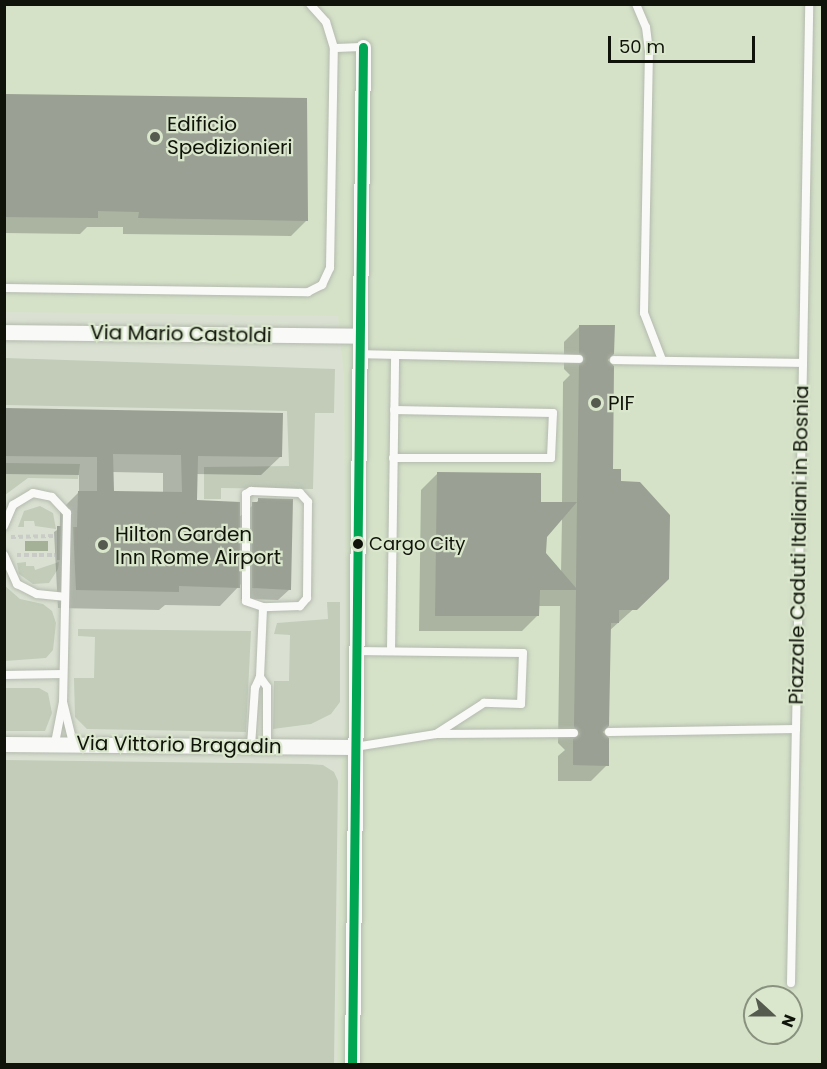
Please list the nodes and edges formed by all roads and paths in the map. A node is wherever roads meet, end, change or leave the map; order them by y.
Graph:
1 (310, 4) edge
2 (636, 4) edge
3 (809, 4) edge
4 (363, 47) joint
5 (334, 48) junction
6 (4, 288) edge
7 (4, 332) edge
8 (358, 336) junction
9 (358, 354) junction
10 (395, 355) junction
11 (579, 359) dead end
12 (614, 360) dead end
13 (662, 360) junction
14 (803, 363) junction
15 (394, 410) junction
16 (393, 458) junction
17 (4, 526) edge
18 (66, 536) junction
19 (4, 537) edge
20 (4, 555) edge
21 (66, 555) junction
22 (64, 597) junction
23 (263, 607) junction
24 (355, 651) junction
25 (391, 651) junction
26 (63, 674) junction
27 (4, 675) edge
28 (260, 677) junction
29 (63, 702) junction
30 (796, 729) junction
31 (609, 732) dead end
32 (574, 733) dead end
33 (436, 734) junction
34 (55, 743) junction
35 (73, 743) junction
36 (4, 744) edge
37 (259, 746) junction
38 (354, 747) junction
39 (791, 983) dead end
40 (352, 1063) dead end

1 - 5 lane
2 - 13 lane
3 - 14 lane
4 - 5 lane
4 - 8 street
5 - 6 lane
7 - 8 street, Via Mario Castoldi
8 - 9 street
9 - 10 lane
9 - 24 street
10 - 11 lane
10 - 15 lane
12 - 13 lane, Piazzale Caduti Italiani in Bosnia
13 - 14 lane, Piazzale Caduti Italiani in Bosnia
14 - 30 lane, Piazzale Caduti Italiani in Bosnia
15 - 16 lane
15 - 16 lane
16 - 25 lane
17 - 18 lane
18 - 19 path
18 - 21 lane
20 - 21 path
20 - 22 lane
21 - 22 lane
22 - 26 lane
23 - 23 lane
23 - 28 lane
24 - 25 lane
24 - 38 street
25 - 33 lane
26 - 27 lane
26 - 29 lane
28 - 37 lane
28 - 37 lane
29 - 34 lane
29 - 35 lane
30 - 31 lane, Piazzale Caduti Italiani in Bosnia
30 - 39 lane
32 - 33 lane
33 - 38 lane
34 - 35 street, Via Vittorio Bragadin
34 - 36 street, Via Vittorio Bragadin
35 - 37 street, Via Vittorio Bragadin
37 - 38 street, Via Vittorio Bragadin
38 - 40 street

